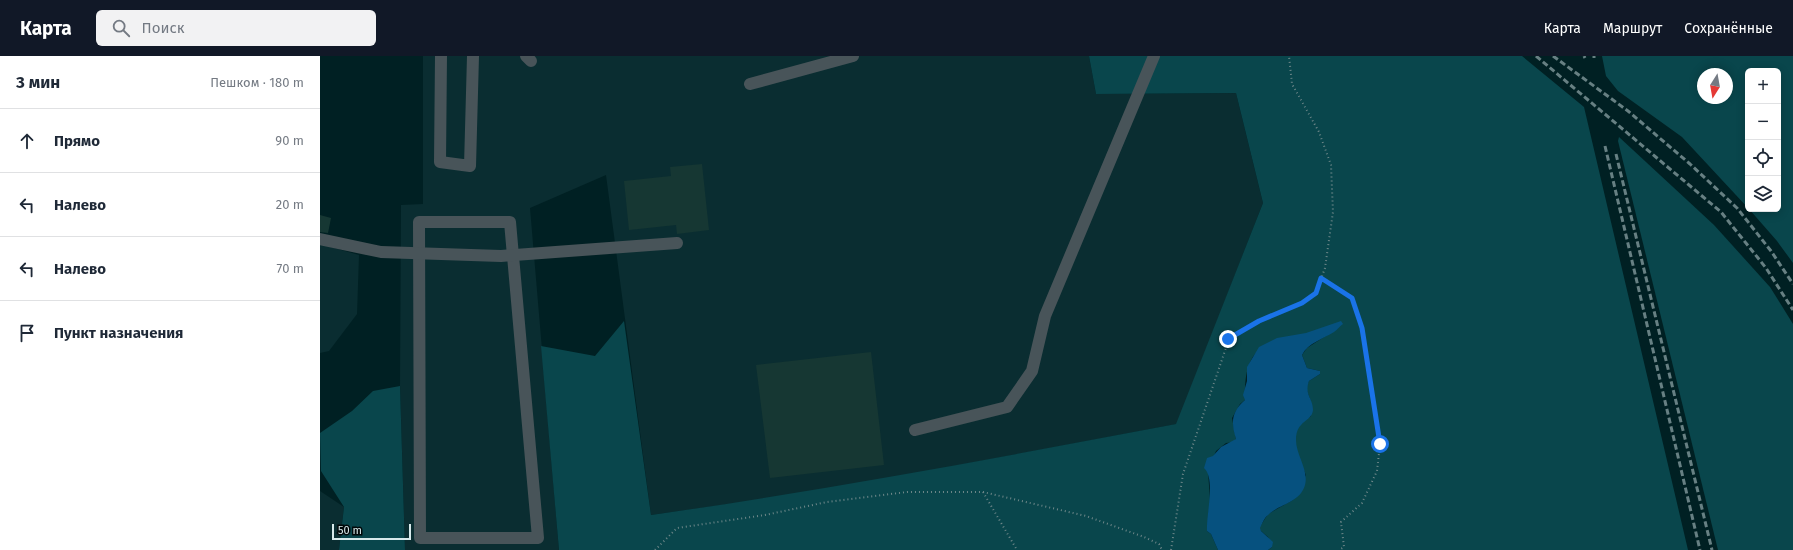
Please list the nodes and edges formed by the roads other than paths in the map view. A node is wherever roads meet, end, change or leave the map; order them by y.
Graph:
1 (441, 56) edge
2 (473, 56) edge
3 (853, 56) edge
4 (1154, 56) edge
5 (750, 84) dead end
6 (320, 239) edge
7 (677, 243) dead end
8 (419, 253) junction
9 (513, 255) junction
10 (915, 430) dead end

1 - 2 lane
3 - 5 lane
4 - 10 lane
6 - 8 lane
7 - 9 lane
8 - 9 lane
8 - 9 lane
8 - 9 lane

